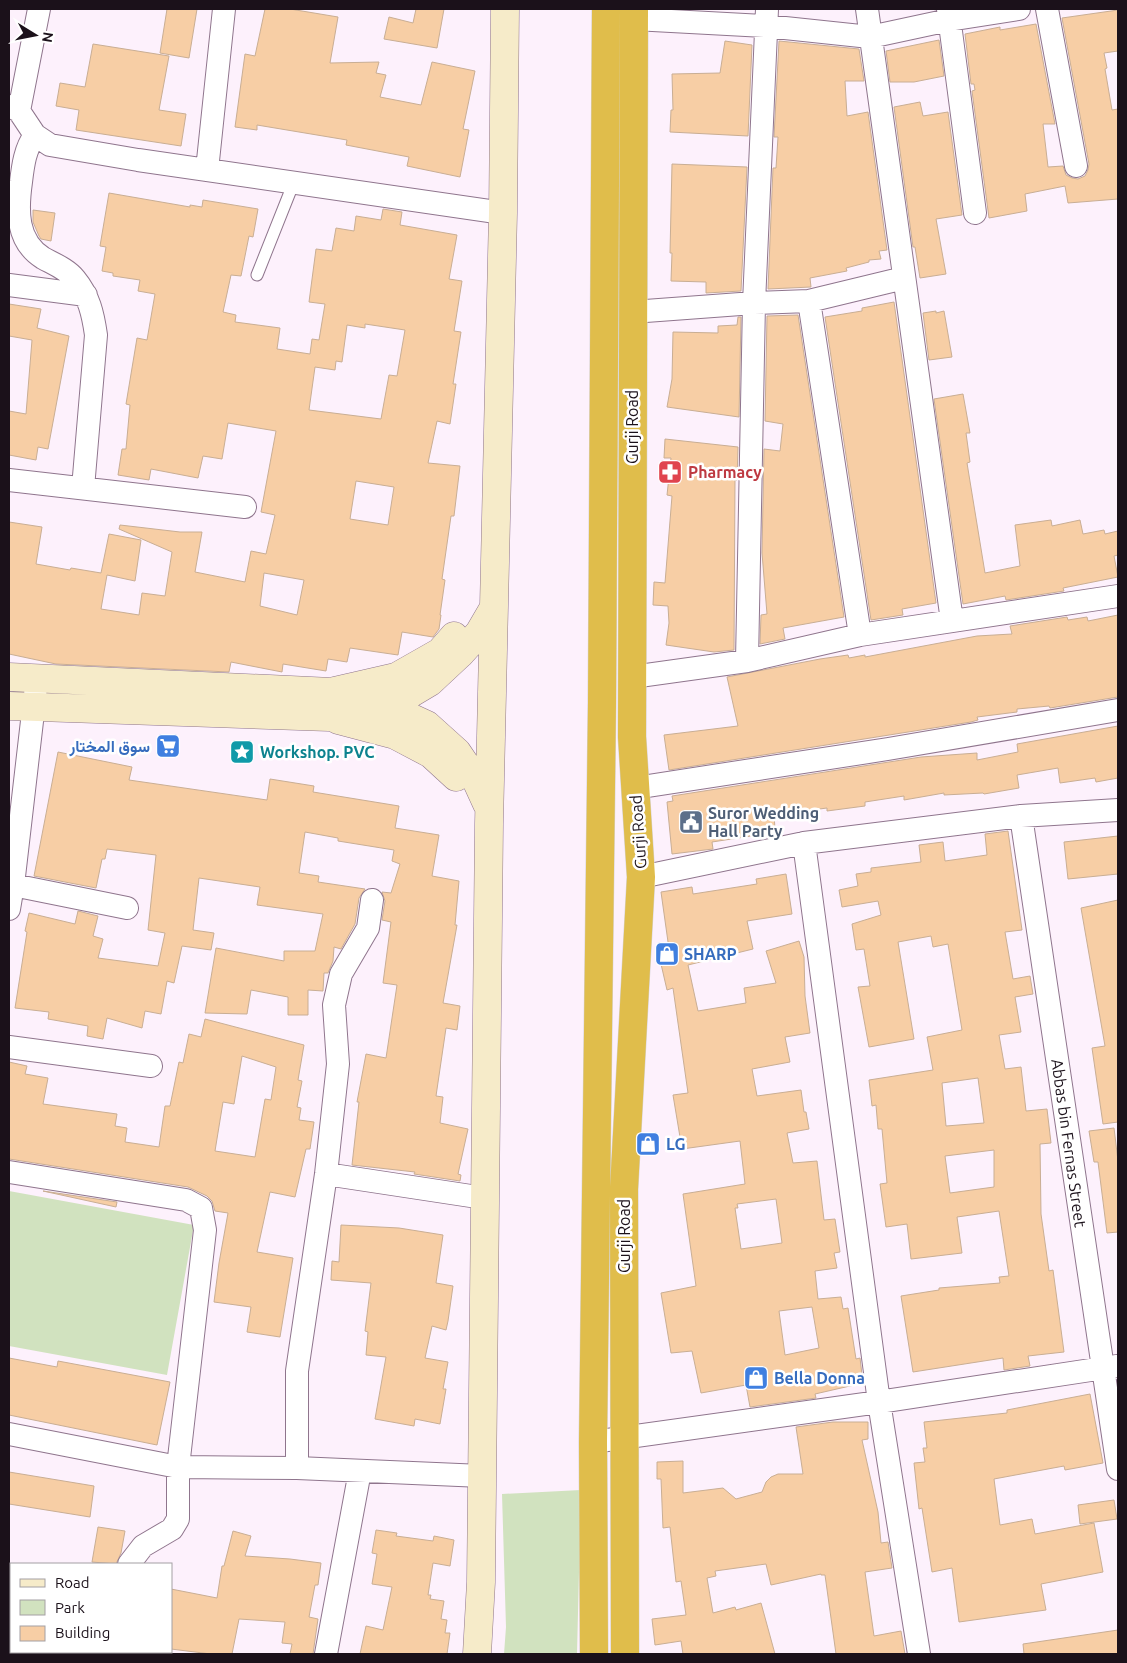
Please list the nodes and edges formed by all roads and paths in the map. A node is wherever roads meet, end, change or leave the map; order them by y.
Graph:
1 (39, 9) edge
2 (224, 9) edge
3 (505, 9) edge
4 (606, 9) edge
5 (867, 9) edge
6 (1019, 9) edge
7 (1047, 9) edge
8 (634, 14) edge
9 (948, 14) edge
10 (766, 18) edge
11 (870, 37) junction
12 (14, 109) edge
13 (35, 135) junction
14 (1076, 166) dead end
15 (208, 170) junction
16 (294, 182) junction
17 (503, 213) junction
18 (975, 213) dead end
19 (257, 275) dead end
20 (904, 278) junction
21 (9, 285) edge
22 (86, 295) junction
23 (809, 301) junction
24 (754, 303) junction
25 (632, 312) junction
26 (9, 480) edge
27 (83, 488) junction
28 (244, 507) dead end
29 (493, 579) junction
30 (1118, 596) edge
31 (493, 609) junction
32 (952, 621) junction
33 (860, 635) junction
34 (747, 661) junction
35 (9, 677) edge
36 (632, 677) junction
37 (37, 678) junction
38 (331, 705) junction
39 (21, 707) edge
40 (388, 707) junction
41 (1118, 710) edge
42 (635, 788) junction
43 (1118, 810) edge
44 (489, 816) junction
45 (1021, 816) junction
46 (14, 835) edge
47 (804, 843) junction
48 (641, 877) junction
49 (13, 885) junction
50 (372, 900) dead end
51 (127, 908) dead end
52 (9, 909) edge
53 (9, 1047) edge
54 (151, 1066) dead end
55 (9, 1172) edge
56 (326, 1174) junction
57 (484, 1198) junction
58 (1110, 1367) edge
59 (879, 1402) junction
60 (9, 1434) edge
61 (624, 1437) junction
62 (594, 1442) junction
63 (178, 1467) junction
64 (297, 1468) junction
65 (1118, 1468) edge
66 (360, 1471) junction
67 (482, 1476) junction
68 (130, 1563) edge
69 (326, 1654) edge
70 (477, 1654) edge
71 (594, 1654) edge
72 (625, 1654) edge
73 (919, 1654) edge

1 - 12 street
2 - 15 street
3 - 17 street
4 - 62 highway, Gurji Road
5 - 11 street
6 - 9 street
7 - 14 street
8 - 10 street
8 - 25 highway, Gurji Road
9 - 11 street
9 - 18 street
10 - 11 street
10 - 24 street
11 - 20 street
12 - 13 street
13 - 15 street
13 - 22 street
15 - 16 street
16 - 17 street
16 - 19 lane
17 - 29 street
20 - 23 street
20 - 32 street
21 - 22 street
22 - 27 street
23 - 24 street
23 - 33 street
24 - 25 street
24 - 34 street
25 - 36 highway, Gurji Road
26 - 27 street
27 - 28 street
29 - 31 street
29 - 38 street
30 - 32 street
31 - 40 street
31 - 44 street
32 - 33 street
33 - 34 street
34 - 36 street
35 - 37 street
36 - 42 highway, Gurji Road
37 - 38 street
37 - 39 street
38 - 39 street
38 - 40 street
38 - 44 street
39 - 46 street
40 - 44 street
41 - 42 street
42 - 48 highway, Gurji Road
43 - 45 street
44 - 57 street
45 - 47 street
45 - 58 street, Abbas bin Fernas Street
46 - 49 street
47 - 48 street
47 - 59 street
48 - 61 highway, Gurji Road
49 - 51 street
49 - 52 street
50 - 56 street
53 - 54 street
55 - 63 street
56 - 57 street
56 - 64 street
57 - 67 street
58 - 59 street
58 - 65 street, Abbas bin Fernas Street
59 - 61 street
59 - 73 street
60 - 63 street
61 - 62 street
61 - 72 highway, Gurji Road
62 - 71 highway, Gurji Road
63 - 64 street
63 - 68 street
64 - 66 street
66 - 67 street
66 - 69 street
67 - 70 street

